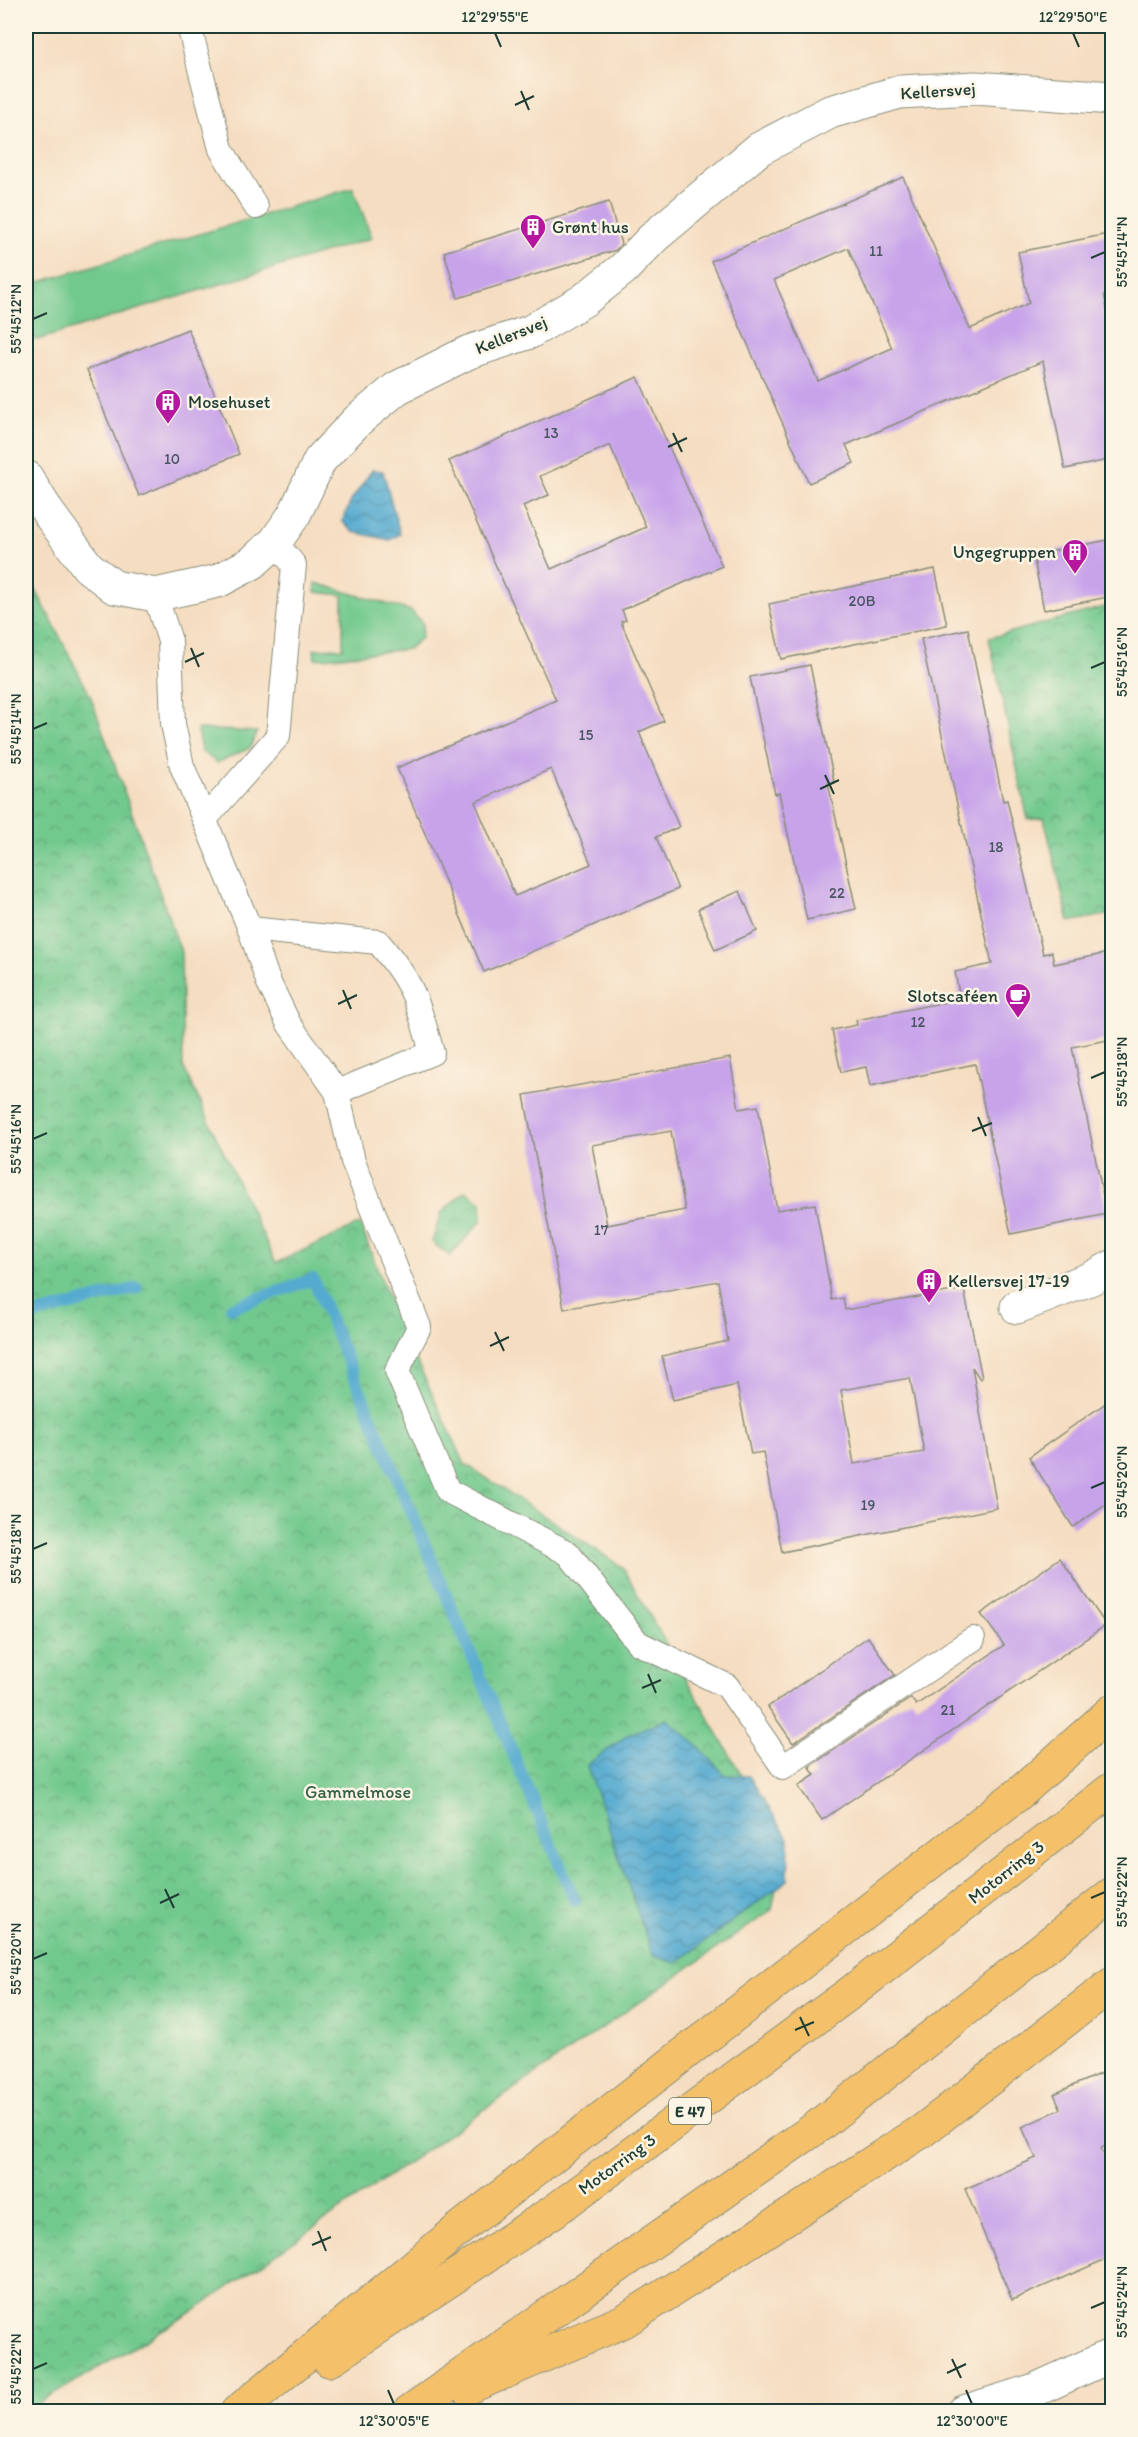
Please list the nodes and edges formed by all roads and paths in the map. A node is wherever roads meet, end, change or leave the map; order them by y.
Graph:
1 (189, 26) edge
2 (1113, 98) edge
3 (256, 207) dead end
4 (26, 477) edge
5 (275, 542) junction
6 (155, 595) junction
7 (206, 819) junction
8 (250, 929) junction
9 (337, 1092) junction
10 (1113, 1267) edge
11 (1017, 1307) dead end
12 (973, 1639) dead end
13 (1113, 1711) edge
14 (1113, 1789) edge
15 (1113, 1894) edge
16 (1113, 1984) edge
17 (1113, 2355) edge
18 (237, 2412) edge
19 (252, 2412) edge
20 (411, 2412) edge
21 (964, 2412) edge

1 - 3 lane
2 - 5 street, Kellersvej
4 - 6 street, Kellersvej
5 - 6 street, Kellersvej
5 - 7 lane
6 - 7 lane
7 - 8 lane
8 - 9 lane
8 - 9 lane
9 - 12 lane
10 - 11 street
13 - 18 highway
14 - 19 highway, Motorring 3 / E 47
15 - 20 highway
16 - 20 highway
17 - 21 street

